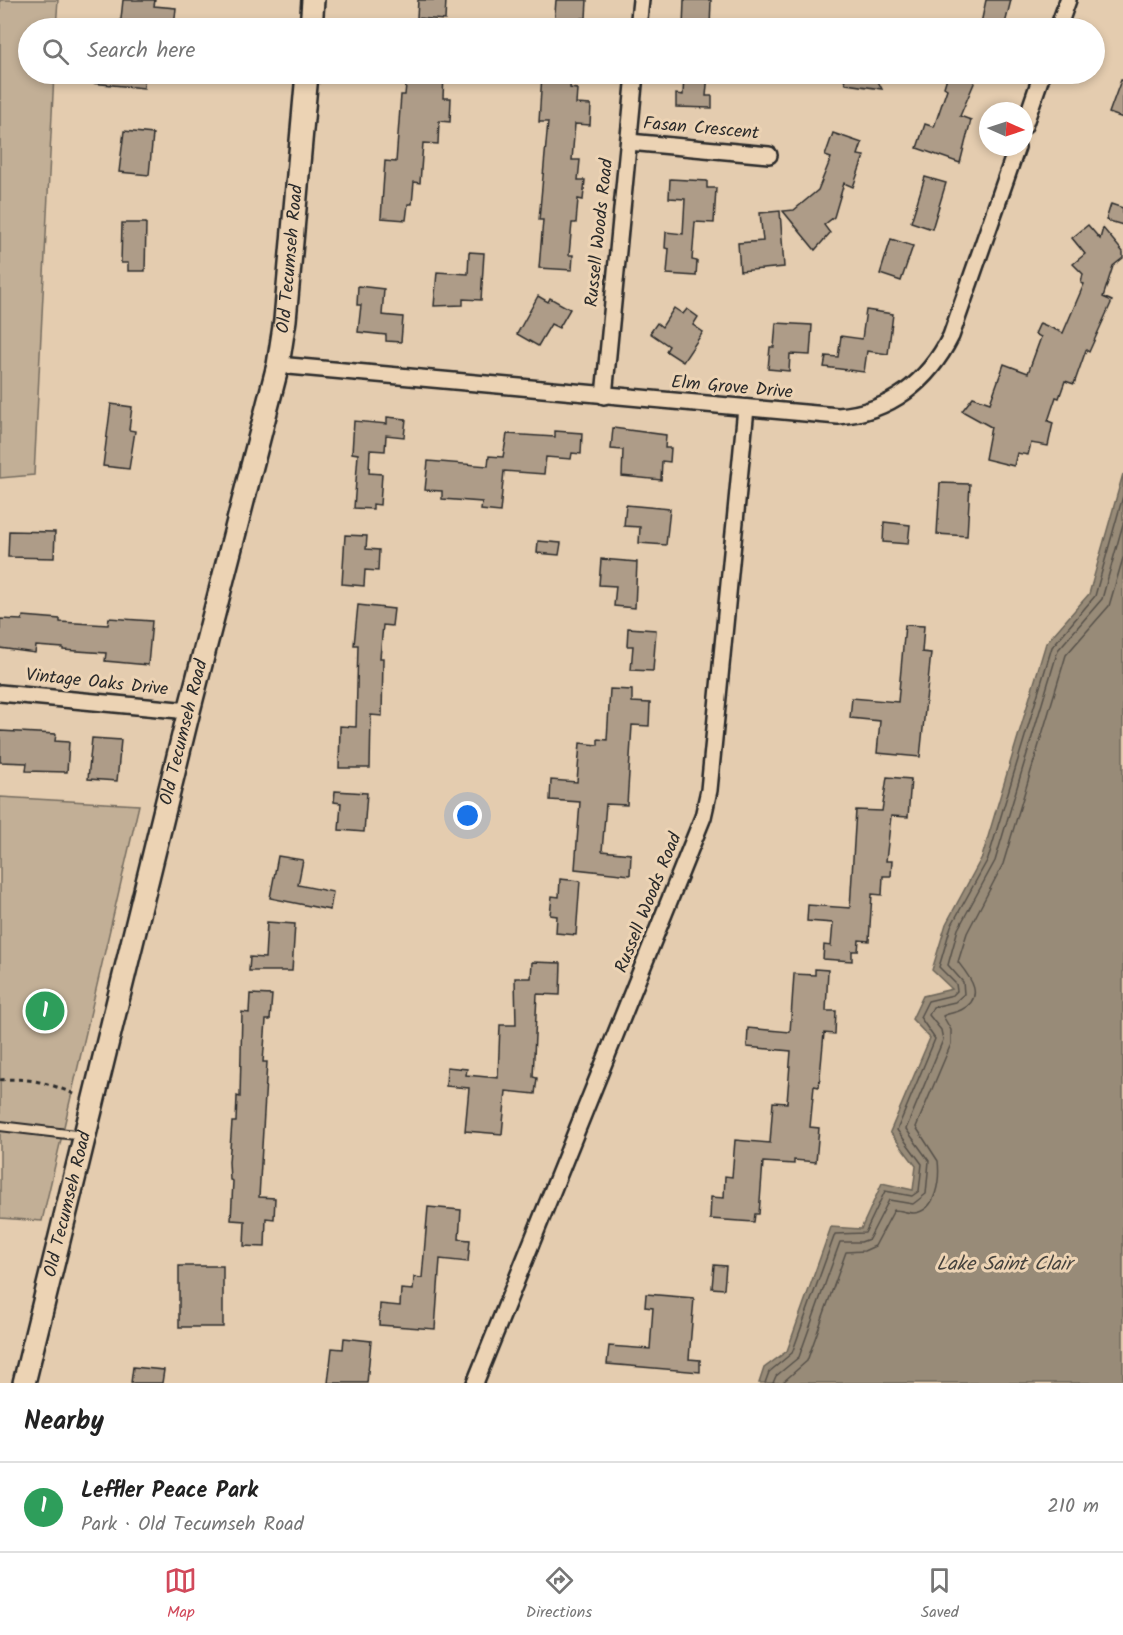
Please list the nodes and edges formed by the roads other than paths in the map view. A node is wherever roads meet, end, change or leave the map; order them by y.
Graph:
1 (313, 0) edge
2 (641, 0) edge
3 (1068, 0) edge
4 (312, 18) edge
5 (639, 18) edge
6 (1062, 18) edge
7 (306, 84) edge
8 (633, 84) edge
9 (1039, 84) edge
10 (1032, 102) edge
11 (629, 142) junction
12 (769, 155) dead end
13 (1014, 156) edge
14 (278, 365) junction
15 (604, 396) junction
16 (746, 408) junction
17 (0, 693) edge
18 (189, 711) junction
19 (0, 1126) edge
20 (86, 1136) junction
21 (24, 1383) edge
22 (475, 1383) edge

1 - 4 main road
2 - 5 street
3 - 6 street
7 - 14 main road, Old Tecumseh Road
8 - 11 street, Russell Woods Road
9 - 10 street
11 - 12 street, Fasan Crescent
11 - 15 street, Russell Woods Road
13 - 16 street, Elm Grove Drive
14 - 15 street, Elm Grove Drive
14 - 18 main road, Old Tecumseh Road
15 - 16 street, Elm Grove Drive
16 - 22 street, Russell Woods Road
17 - 18 street, Vintage Oaks Drive
18 - 20 main road, Old Tecumseh Road
19 - 20 lane
20 - 21 main road, Old Tecumseh Road

